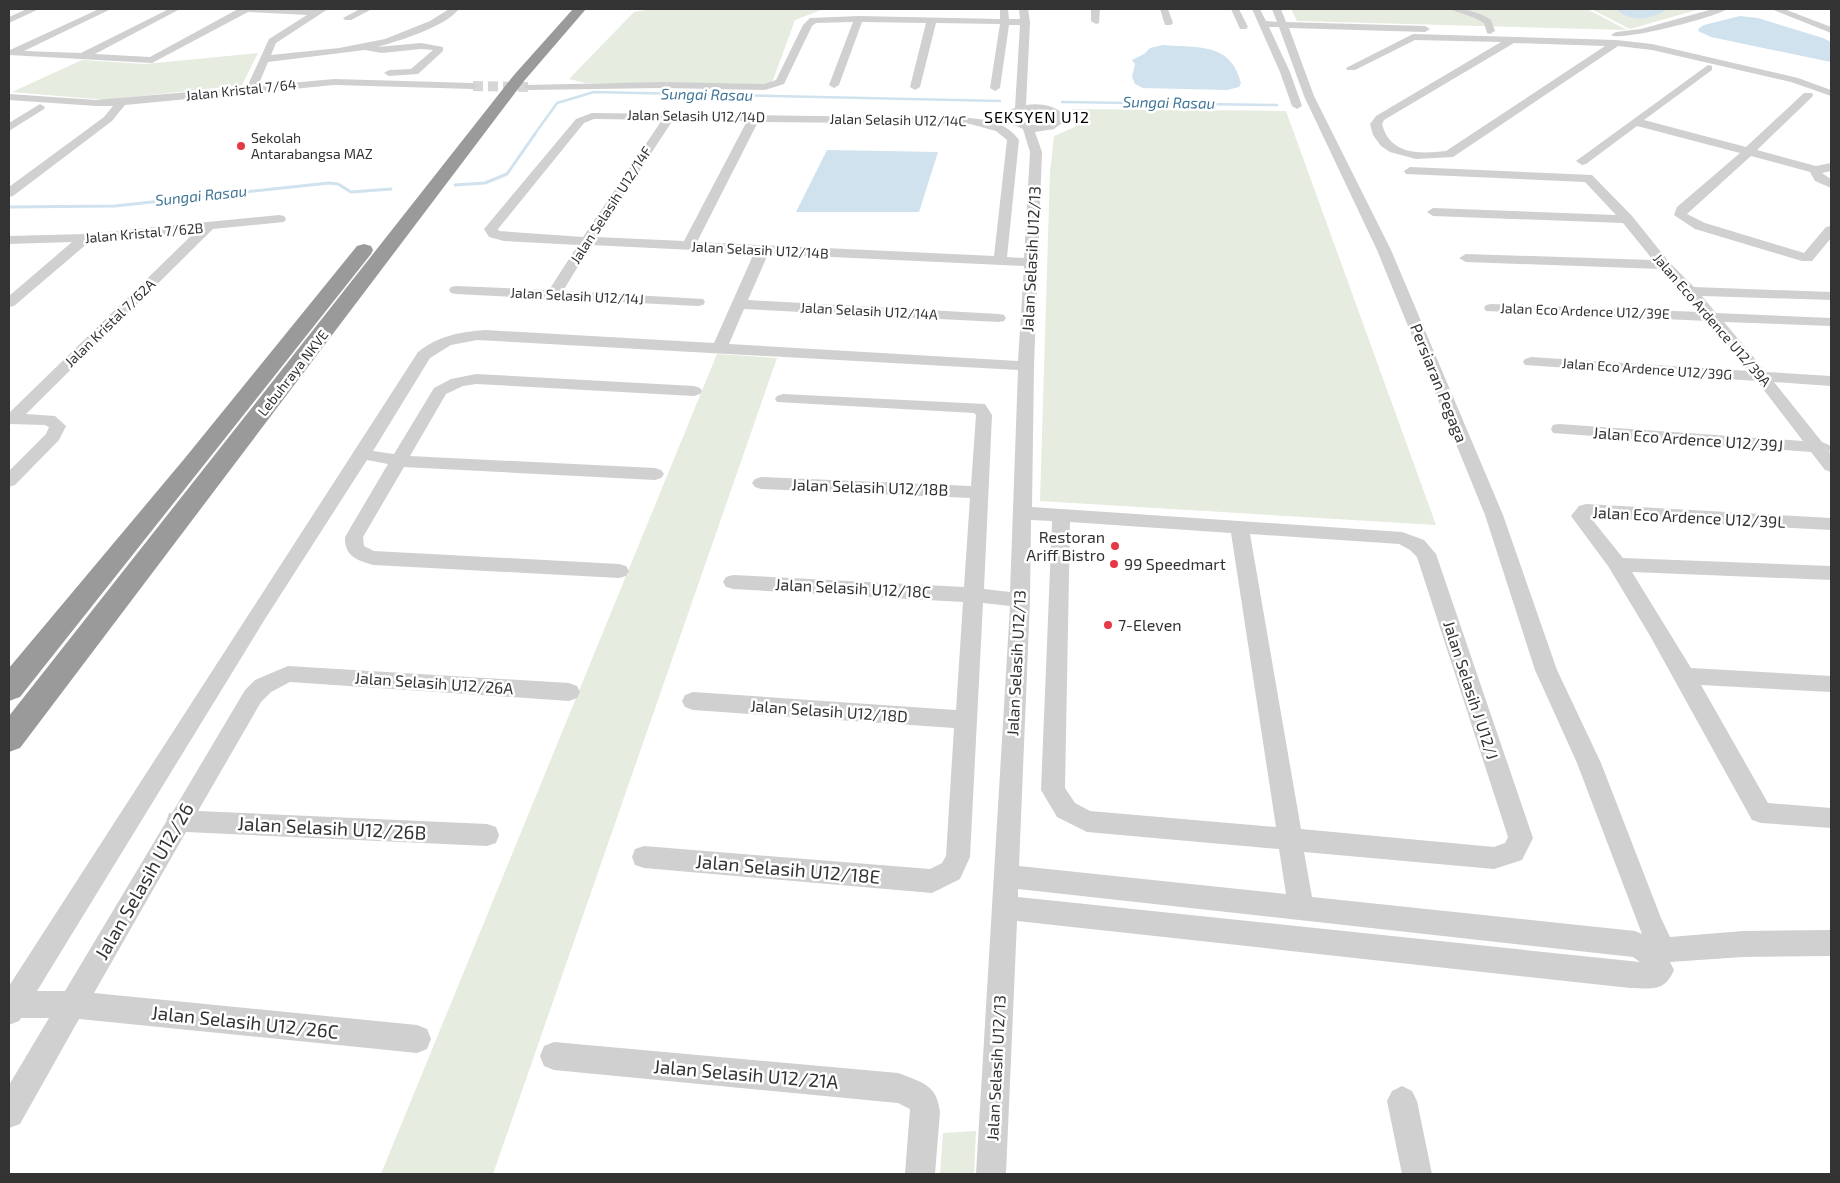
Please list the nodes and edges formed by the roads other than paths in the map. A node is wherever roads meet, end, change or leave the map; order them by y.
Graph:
1 (34, 9) edge
2 (106, 9) edge
3 (176, 9) edge
4 (242, 9) edge
5 (247, 9) edge
6 (367, 9) edge
7 (455, 9) edge
8 (564, 9) edge
9 (580, 9) edge
10 (868, 9) edge
11 (937, 9) edge
12 (1004, 9) edge
13 (1023, 9) edge
14 (1095, 9) edge
15 (1164, 9) edge
16 (1235, 9) edge
17 (1256, 9) edge
18 (1277, 9) edge
19 (1454, 9) edge
20 (1722, 9) edge
21 (1776, 9) edge
22 (1786, 9) edge
23 (1800, 10) edge
24 (320, 11) edge
25 (348, 18) dead end
26 (864, 19) junction
27 (9, 20) edge
28 (935, 20) junction
29 (1005, 21) junction
30 (1096, 21) dead end
31 (1025, 22) junction
32 (1831, 22) edge
33 (1168, 23) dead end
34 (1262, 24) junction
35 (1283, 24) junction
36 (1243, 27) dead end
37 (1831, 28) edge
38 (1490, 31) junction
39 (1513, 40) junction
40 (530, 43) dead end
41 (1616, 43) junction
42 (381, 47) junction
43 (10, 54) edge
44 (81, 58) junction
45 (264, 59) junction
46 (1351, 68) dead end
47 (1708, 68) dead end
48 (508, 71) dead end
49 (285, 80) dead end
50 (834, 85) dead end
51 (473, 86) tunnel mouth
52 (529, 87) tunnel mouth
53 (915, 87) dead end
54 (995, 88) dead end
55 (251, 89) junction
56 (1831, 93) edge
57 (1808, 95) dead end
58 (9, 97) edge
59 (122, 102) junction
60 (1297, 106) dead end
61 (40, 107) dead end
62 (1020, 109) junction
63 (670, 116) junction
64 (755, 117) junction
65 (805, 118) joint
66 (1637, 122) junction
67 (1028, 126) junction
68 (1048, 126) junction
69 (9, 128) edge
70 (1036, 152) junction
71 (1748, 152) junction
72 (1582, 161) dead end
73 (1826, 166) edge
74 (1410, 171) dead end
75 (1831, 184) edge
76 (9, 193) edge
77 (1433, 212) dead end
78 (279, 219) dead end
79 (1627, 219) junction
80 (208, 227) junction
81 (1831, 230) edge
82 (491, 232) joint
83 (85, 238) junction
84 (9, 240) edge
85 (586, 242) junction
86 (688, 247) junction
87 (762, 251) junction
88 (1466, 258) dead end
89 (1000, 261) junction
90 (1031, 262) junction
91 (1664, 265) junction
92 (456, 290) dead end
93 (553, 295) junction
94 (1693, 295) junction
95 (1831, 296) edge
96 (698, 302) dead end
97 (9, 304) edge
98 (740, 304) junction
99 (1831, 306) edge
100 (1491, 308) dead end
101 (1710, 316) junction
102 (999, 318) dead end
103 (1831, 322) edge
104 (720, 348) junction
105 (1531, 362) dead end
106 (1026, 366) junction
107 (1762, 377) junction
108 (1831, 381) edge
109 (694, 391) dead end
110 (783, 400) dead end
111 (10, 419) edge
112 (1559, 430) dead end
113 (1824, 448) edge
114 (362, 454) junction
115 (400, 461) junction
116 (1831, 466) edge
117 (655, 474) dead end
118 (9, 481) edge
119 (761, 483) dead end
120 (979, 492) junction
121 (1022, 513) junction
122 (1061, 517) junction
123 (1831, 524) edge
124 (1240, 528) junction
125 (1618, 565) junction
126 (619, 571) dead end
127 (1831, 573) edge
128 (733, 582) dead end
129 (974, 595) junction
130 (1020, 600) junction
131 (300, 674) joint
132 (1686, 676) junction
133 (1831, 684) edge
134 (9, 690) edge
135 (569, 692) dead end
136 (693, 701) dead end
137 (966, 720) junction
138 (9, 739) edge
139 (1831, 818) edge
140 (178, 821) junction
141 (486, 835) dead end
142 (1291, 839) junction
143 (644, 857) dead end
144 (1005, 876) junction
145 (1004, 908) junction
146 (1301, 908) junction
147 (1831, 943) edge
148 (73, 1005) junction
149 (11, 1007) edge
150 (417, 1039) dead end
151 (554, 1056) dead end
152 (1402, 1101) dead end
153 (9, 1113) edge
154 (920, 1174) edge
155 (991, 1174) edge
156 (1417, 1174) edge

1 - 27 street
2 - 43 street
3 - 44 street
4 - 5 street
5 - 24 street
5 - 44 street
6 - 25 street
7 - 42 street
8 - 40 highway
9 - 138 highway, Lebuhraya NKVE
10 - 26 street
11 - 28 street
12 - 29 street
13 - 31 street
14 - 30 street
15 - 33 street
16 - 36 street
17 - 34 street
18 - 35 street, Persiaran Pegaga
19 - 38 street
20 - 38 street
21 - 37 street
22 - 37 street
23 - 32 street
24 - 45 street
26 - 28 street
26 - 50 street
26 - 52 street
28 - 29 street
28 - 53 street
29 - 31 street
29 - 54 street
31 - 62 street
34 - 35 street
34 - 60 street
35 - 38 street
35 - 147 street, Persiaran Pegaga
39 - 41 street
39 - 41 street
39 - 46 street
41 - 56 street
42 - 45 street
42 - 49 street
43 - 44 street
45 - 55 street
47 - 66 street
48 - 134 highway, Lebuhraya NKVE
51 - 55 street, Jalan Kristal 7/64
55 - 59 street, Jalan Kristal 7/64
57 - 71 street
58 - 59 street, Jalan Kristal 7/64
59 - 76 street
61 - 69 street
62 - 67 street
62 - 68 street, Jalan Selasih U12/13
63 - 64 street, Jalan Selasih U12/14D
63 - 82 street, Jalan Selasih U12/14D
63 - 85 street, Jalan Selasih U12/14F
64 - 65 street, Jalan Selasih U12/14D
64 - 86 street
65 - 89 street, Jalan Selasih U12/14C
66 - 71 street
66 - 72 street
67 - 68 street
67 - 70 street, Jalan Selasih U12/13
68 - 70 street, Jalan Selasih U12/13
70 - 90 street, Jalan Selasih U12/13
71 - 73 street
71 - 81 street
73 - 75 street
74 - 79 street, Jalan Eco Ardence U12/39A
77 - 79 street
78 - 80 street, Jalan Kristal 7/62B
79 - 91 street, Jalan Eco Ardence U12/39A
80 - 83 street, Jalan Kristal 7/62B
80 - 111 street, Jalan Kristal 7/62A
82 - 85 street, Jalan Selasih U12/14B
83 - 84 street, Jalan Kristal 7/62B
83 - 97 street
85 - 86 street, Jalan Selasih U12/14B
85 - 93 street, Jalan Selasih U12/14F
86 - 87 street, Jalan Selasih U12/14B
87 - 89 street, Jalan Selasih U12/14B
87 - 98 street
88 - 91 street
89 - 90 street, Jalan Selasih U12/14B
90 - 106 street, Jalan Selasih U12/13
91 - 94 street, Jalan Eco Ardence U12/39A
92 - 93 street, Jalan Selasih U12/14J
93 - 96 street, Jalan Selasih U12/14J
94 - 95 street
94 - 99 street
94 - 101 street, Jalan Eco Ardence U12/39A
98 - 102 street, Jalan Selasih U12/14A
98 - 104 street
100 - 101 street, Jalan Eco Ardence U12/39E
101 - 103 street, Jalan Eco Ardence U12/39E
101 - 107 street, Jalan Eco Ardence U12/39A
104 - 106 street
104 - 114 street
105 - 107 street, Jalan Eco Ardence U12/39G
106 - 121 street, Jalan Selasih U12/13
107 - 108 street, Jalan Eco Ardence U12/39G
107 - 113 street, Jalan Eco Ardence U12/39A
109 - 115 street
110 - 120 street
111 - 118 street
112 - 113 street, Jalan Eco Ardence U12/39J
113 - 116 street, Jalan Eco Ardence U12/39A
114 - 115 street
114 - 149 street
115 - 117 street
115 - 126 street
119 - 120 street, Jalan Selasih U12/18B
120 - 129 street
121 - 122 street
121 - 130 street, Jalan Selasih U12/13
122 - 124 street
122 - 142 street
123 - 125 street, Jalan Eco Ardence U12/39L
124 - 142 street
124 - 142 street, Jalan Selasih J U12/J
125 - 127 street
125 - 132 street
128 - 129 street, Jalan Selasih U12/18C
129 - 130 street, Jalan Selasih U12/18C
129 - 137 street
130 - 144 street, Jalan Selasih U12/13
131 - 135 street, Jalan Selasih U12/26A
131 - 140 street, Jalan Selasih U12/26
132 - 133 street
132 - 139 street
136 - 137 street, Jalan Selasih U12/18D
137 - 143 street, Jalan Selasih U12/18E
140 - 141 street, Jalan Selasih U12/26B
140 - 148 street, Jalan Selasih U12/26
142 - 146 street
144 - 145 street, Jalan Selasih U12/13
144 - 146 street
145 - 146 street
145 - 155 street, Jalan Selasih U12/13
148 - 149 street, Jalan Selasih U12/26C
148 - 150 street, Jalan Selasih U12/26C
148 - 153 street, Jalan Selasih U12/26
151 - 154 street, Jalan Selasih U12/21A
152 - 156 street

